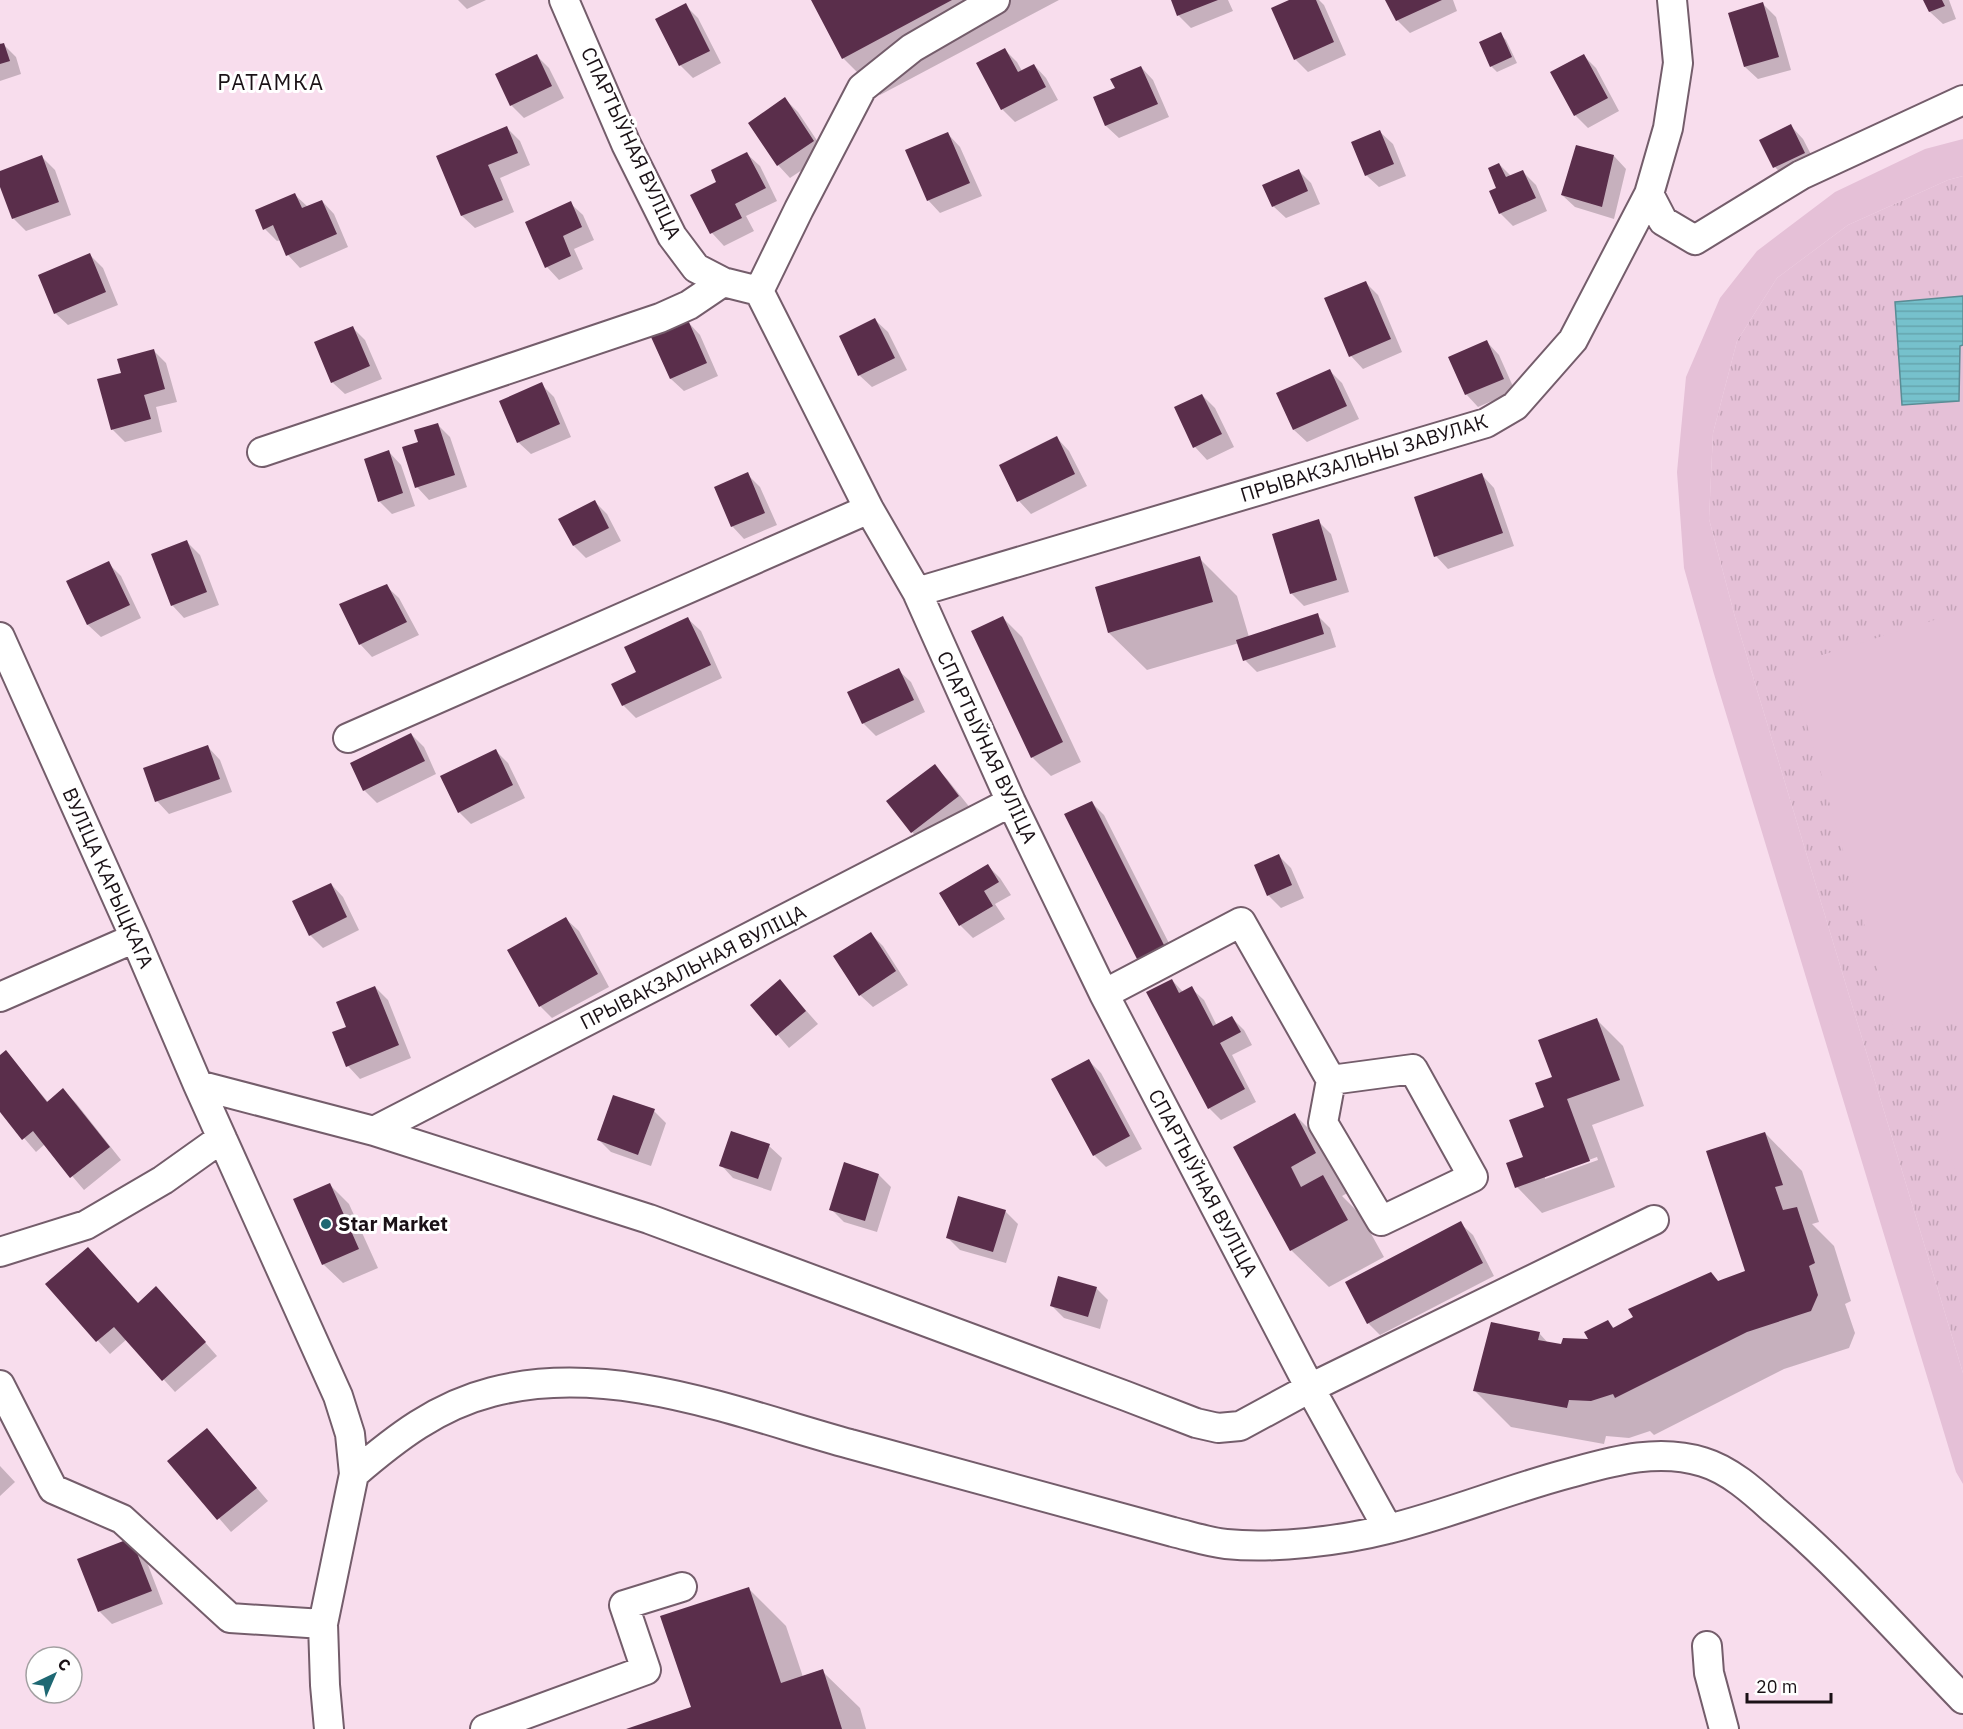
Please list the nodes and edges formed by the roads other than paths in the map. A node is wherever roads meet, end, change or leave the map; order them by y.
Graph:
1 (564, 0) edge
2 (995, 0) edge
3 (1672, 0) edge
4 (1963, 100) edge
5 (1649, 194) junction
6 (723, 282) junction
7 (759, 291) junction
8 (262, 452) dead end
9 (869, 510) junction
10 (916, 592) junction
11 (0, 637) edge
12 (8, 676) edge
13 (348, 738) dead end
14 (1011, 802) junction
15 (135, 938) junction
16 (1104, 994) junction
17 (0, 997) edge
18 (1331, 1080) junction
19 (198, 1085) junction
20 (374, 1131) junction
21 (222, 1138) junction
22 (1654, 1220) dead end
23 (0, 1252) edge
24 (0, 1385) edge
25 (1310, 1388) junction
26 (354, 1474) junction
27 (1388, 1529) junction
28 (682, 1587) dead end
29 (323, 1624) junction
30 (1707, 1646) dead end
31 (1963, 1699) edge
32 (329, 1729) edge
33 (485, 1729) edge
34 (1724, 1729) edge

1 - 6 street, СПАРТЫЎНАЯ ВУЛІЦА
2 - 7 street
3 - 5 street, ПРЫВАКЗАЛЬНЫ ЗАВУЛАК
4 - 5 street
5 - 10 street, ПРЫВАКЗАЛЬНЫ ЗАВУЛАК
6 - 7 street, СПАРТЫЎНАЯ ВУЛІЦА
6 - 8 street
7 - 9 street, СПАРТЫЎНАЯ ВУЛІЦА
9 - 10 street, СПАРТЫЎНАЯ ВУЛІЦА
9 - 13 street
10 - 14 street, СПАРТЫЎНАЯ ВУЛІЦА
11 - 12 street, ВУЛІЦА КАРЫЦКАГА
12 - 15 street, ВУЛІЦА КАРЫЦКАГА
14 - 16 street, СПАРТЫЎНАЯ ВУЛІЦА
14 - 20 street, ПРЫВАКЗАЛЬНАЯ ВУЛІЦА
15 - 17 street
15 - 19 street, ВУЛІЦА КАРЫЦКАГА
16 - 18 street
16 - 25 street, СПАРТЫЎНАЯ ВУЛІЦА
18 - 18 street
19 - 20 street
19 - 21 street, ВУЛІЦА КАРЫЦКАГА
20 - 25 street
21 - 23 street
21 - 26 street, ВУЛІЦА КАРЫЦКАГА
22 - 25 street
24 - 29 street
25 - 27 street, СПАРТЫЎНАЯ ВУЛІЦА
26 - 27 street
26 - 29 street, ВУЛІЦА КАРЫЦКАГА
27 - 31 street
28 - 33 street
29 - 32 street, ВУЛІЦА КАРЫЦКАГА
30 - 34 street

